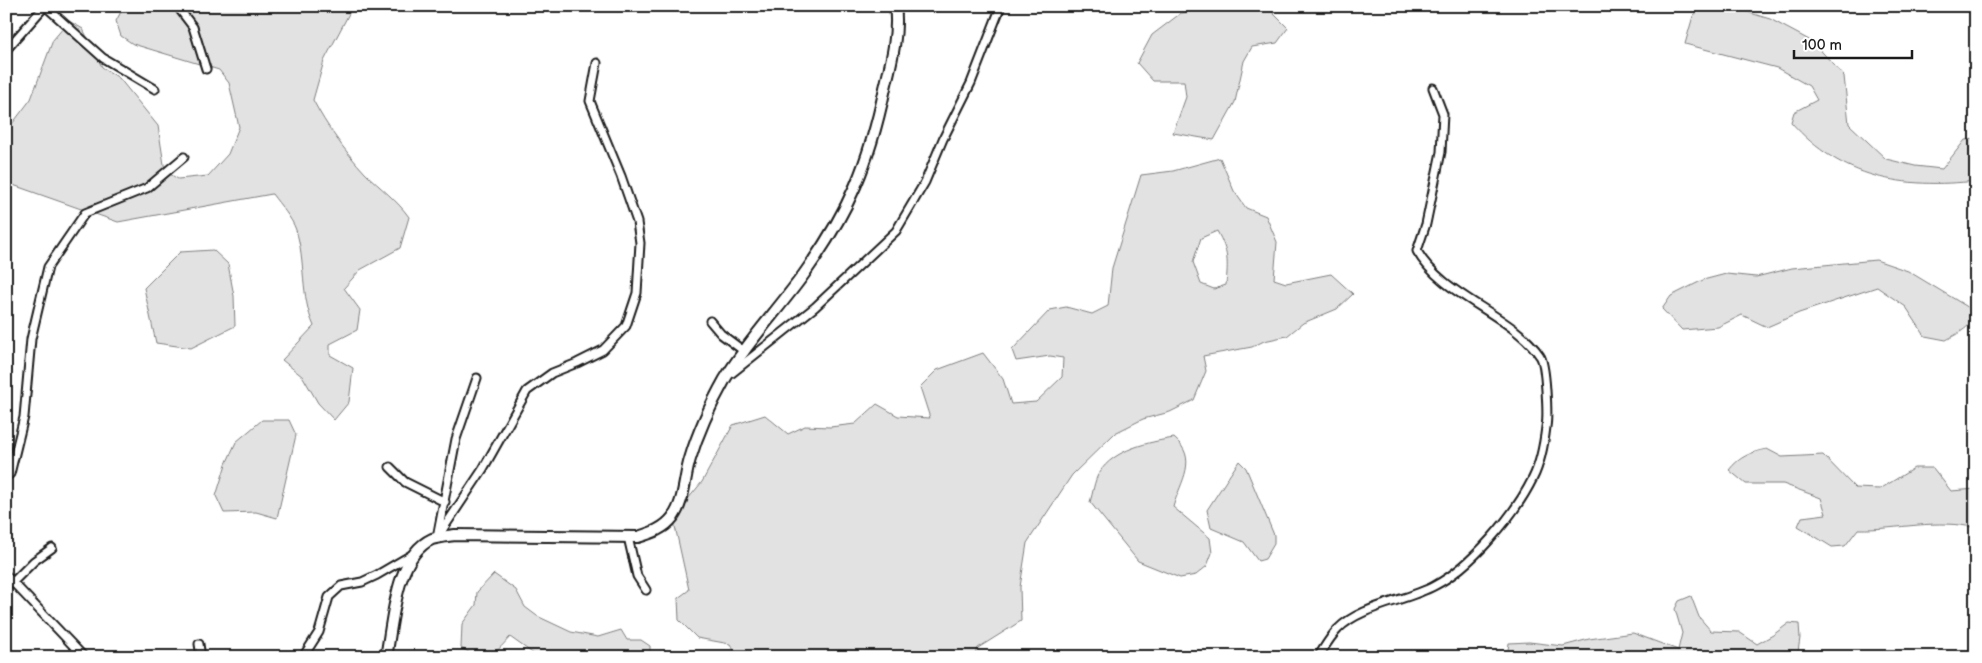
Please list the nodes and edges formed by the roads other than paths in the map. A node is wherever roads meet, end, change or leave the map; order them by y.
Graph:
1 (45, 6) edge
2 (177, 6) edge
3 (895, 6) edge
4 (1001, 6) edge
5 (6, 50) edge
6 (597, 63) dead end
7 (206, 69) dead end
8 (1433, 88) dead end
9 (155, 89) dead end
10 (184, 157) dead end
11 (710, 321) dead end
12 (744, 352) junction
13 (477, 378) dead end
14 (726, 378) junction
15 (390, 467) dead end
16 (6, 476) edge
17 (445, 502) junction
18 (628, 537) junction
19 (437, 538) junction
20 (52, 548) dead end
21 (415, 553) junction
22 (6, 575) edge
23 (13, 582) junction
24 (646, 590) dead end
25 (200, 644) dead end
26 (84, 657) edge
27 (201, 657) edge
28 (303, 657) edge
29 (386, 657) edge
30 (1318, 657) edge

1 - 5 street
1 - 9 street
2 - 7 street
3 - 12 main road
4 - 14 street
6 - 19 street
8 - 30 street
10 - 16 street
11 - 12 street
12 - 14 main road
13 - 17 street
14 - 18 main road
15 - 17 street
17 - 19 street
18 - 19 main road
18 - 24 street
19 - 21 main road
20 - 23 street
21 - 28 street
21 - 29 main road
22 - 23 street
23 - 26 street
25 - 27 street

